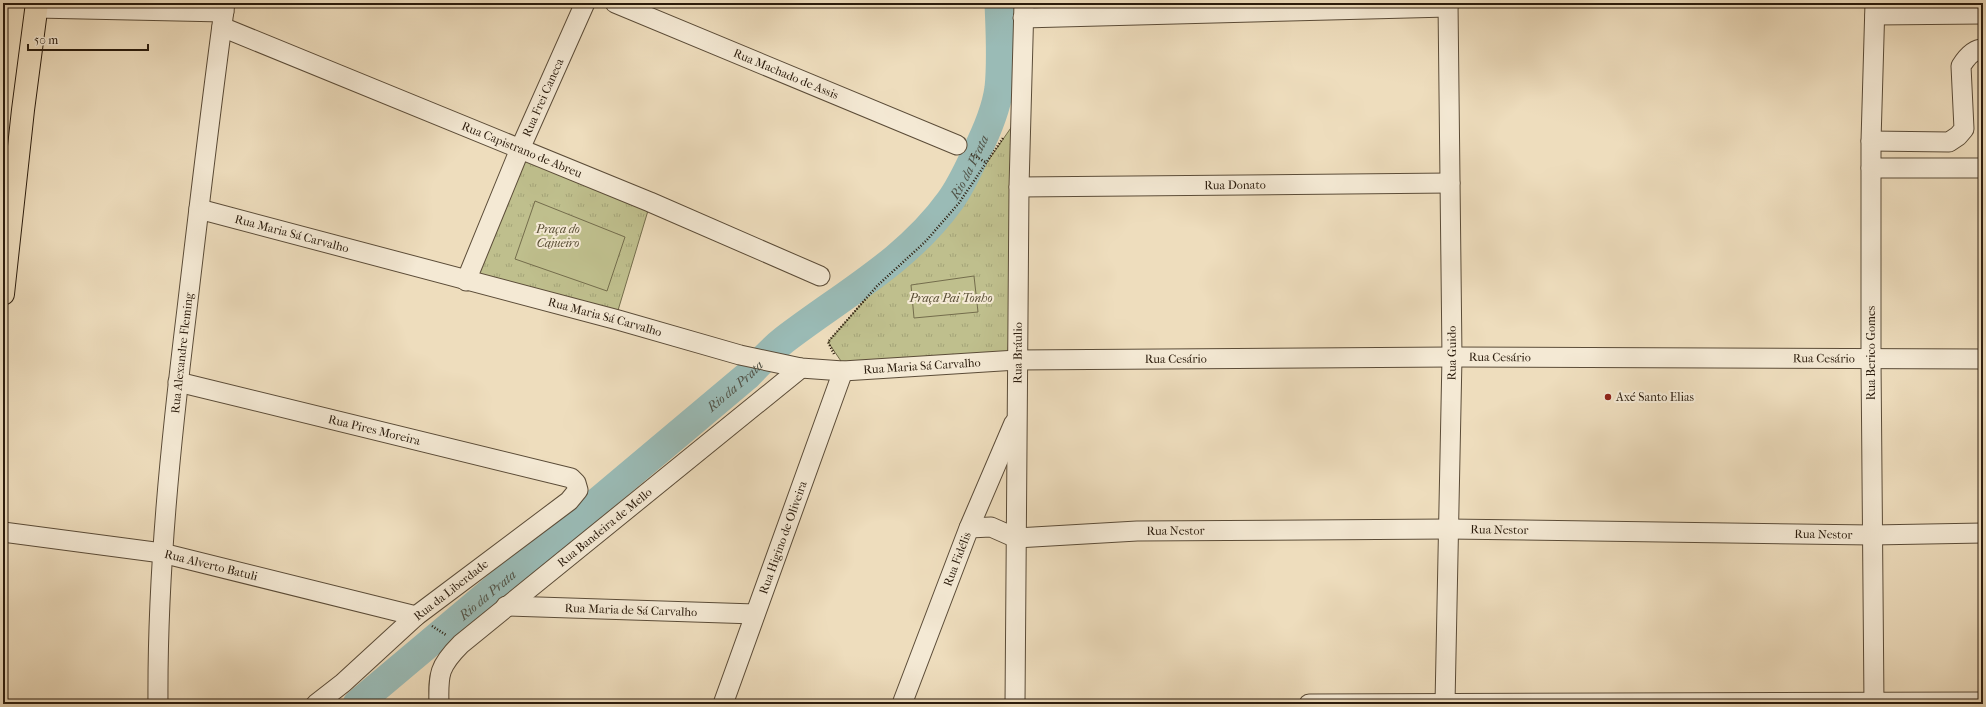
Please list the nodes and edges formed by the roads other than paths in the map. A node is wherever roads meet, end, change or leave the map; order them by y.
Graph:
1 (585, 3) edge
2 (615, 3) edge
3 (1448, 5) edge
4 (36, 6) edge
5 (1875, 9) edge
6 (1024, 11) edge
7 (223, 14) edge
8 (1983, 14) edge
9 (1983, 49) edge
10 (1871, 142) junction
11 (957, 145) dead end
12 (520, 149) junction
13 (1871, 168) junction
14 (1983, 168) edge
15 (1450, 184) junction
16 (1019, 187) junction
17 (199, 209) junction
18 (820, 276) dead end
19 (466, 281) junction
20 (3, 294) edge
21 (1452, 357) junction
22 (1983, 359) edge
23 (1018, 360) junction
24 (1871, 360) junction
25 (802, 368) junction
26 (843, 371) junction
27 (178, 382) junction
28 (1017, 416) junction
29 (571, 478) joint
30 (969, 528) junction
31 (1448, 529) junction
32 (3, 532) edge
33 (1983, 533) edge
34 (1872, 535) junction
35 (1016, 538) junction
36 (162, 553) junction
37 (506, 606) junction
38 (755, 614) junction
39 (422, 620) junction
40 (1983, 702) edge
41 (1444, 703) edge
42 (158, 704) edge
43 (316, 704) edge
44 (439, 704) edge
45 (723, 704) edge
46 (902, 704) edge
47 (1016, 704) edge
48 (1309, 704) edge
49 (1874, 704) edge

1 - 12 street, Rua Frei Caneca
2 - 11 street, Rua Machado de Assis
3 - 6 street
3 - 15 street, Rua Guido
4 - 7 street
4 - 20 main road
5 - 8 street
5 - 10 street, Rua Berico Gomes
6 - 16 street, Rua Bráulio
7 - 12 street, Rua Capistrano de Abreu
7 - 17 street, Rua Alexandre Fleming
9 - 10 street
10 - 13 street, Rua Berico Gomes
12 - 18 street, Rua Capistrano de Abreu
12 - 19 street, Rua Frei Caneca
13 - 14 street
13 - 24 street, Rua Berico Gomes
15 - 16 street, Rua Donato
15 - 21 street, Rua Guido
16 - 23 street, Rua Bráulio
17 - 19 street, Rua Maria Sá Carvalho
17 - 27 street, Rua Alexandre Fleming
19 - 25 street, Rua Maria Sá Carvalho
21 - 23 street, Rua Cesário
21 - 24 street, Rua Cesário
21 - 31 street, Rua Guido
22 - 24 street, Rua Cesário
23 - 26 street, Rua Maria Sá Carvalho
23 - 28 street, Rua Bráulio
24 - 34 street, Rua Berico Gomes
25 - 26 street, Rua Maria Sá Carvalho
25 - 37 street, Rua Bandeira de Mello
26 - 38 street, Rua Higino de Oliveira
27 - 29 street, Rua Pires Moreira
27 - 36 street, Rua Alexandre Fleming
28 - 30 street, Rua Fidélis
28 - 35 street, Rua Bráulio
29 - 39 street, Rua da Liberdade
30 - 35 street
30 - 46 street, Rua Fidélis
31 - 34 street, Rua Nestor
31 - 35 street, Rua Nestor
31 - 41 street, Rua Guido
32 - 36 street, Rua Alverto Batuli
33 - 34 street, Rua Nestor
34 - 49 street, Rua Berico Gomes
35 - 47 street, Rua Bráulio
36 - 39 street, Rua Alverto Batuli
36 - 42 street, Rua Alexandre Fleming
37 - 38 street, Rua Maria de Sá Carvalho
37 - 44 street, Rua Bandeira de Mello
38 - 45 street, Rua Higino de Oliveira
39 - 43 street, Rua da Liberdade
40 - 49 street
41 - 48 street
41 - 49 street

